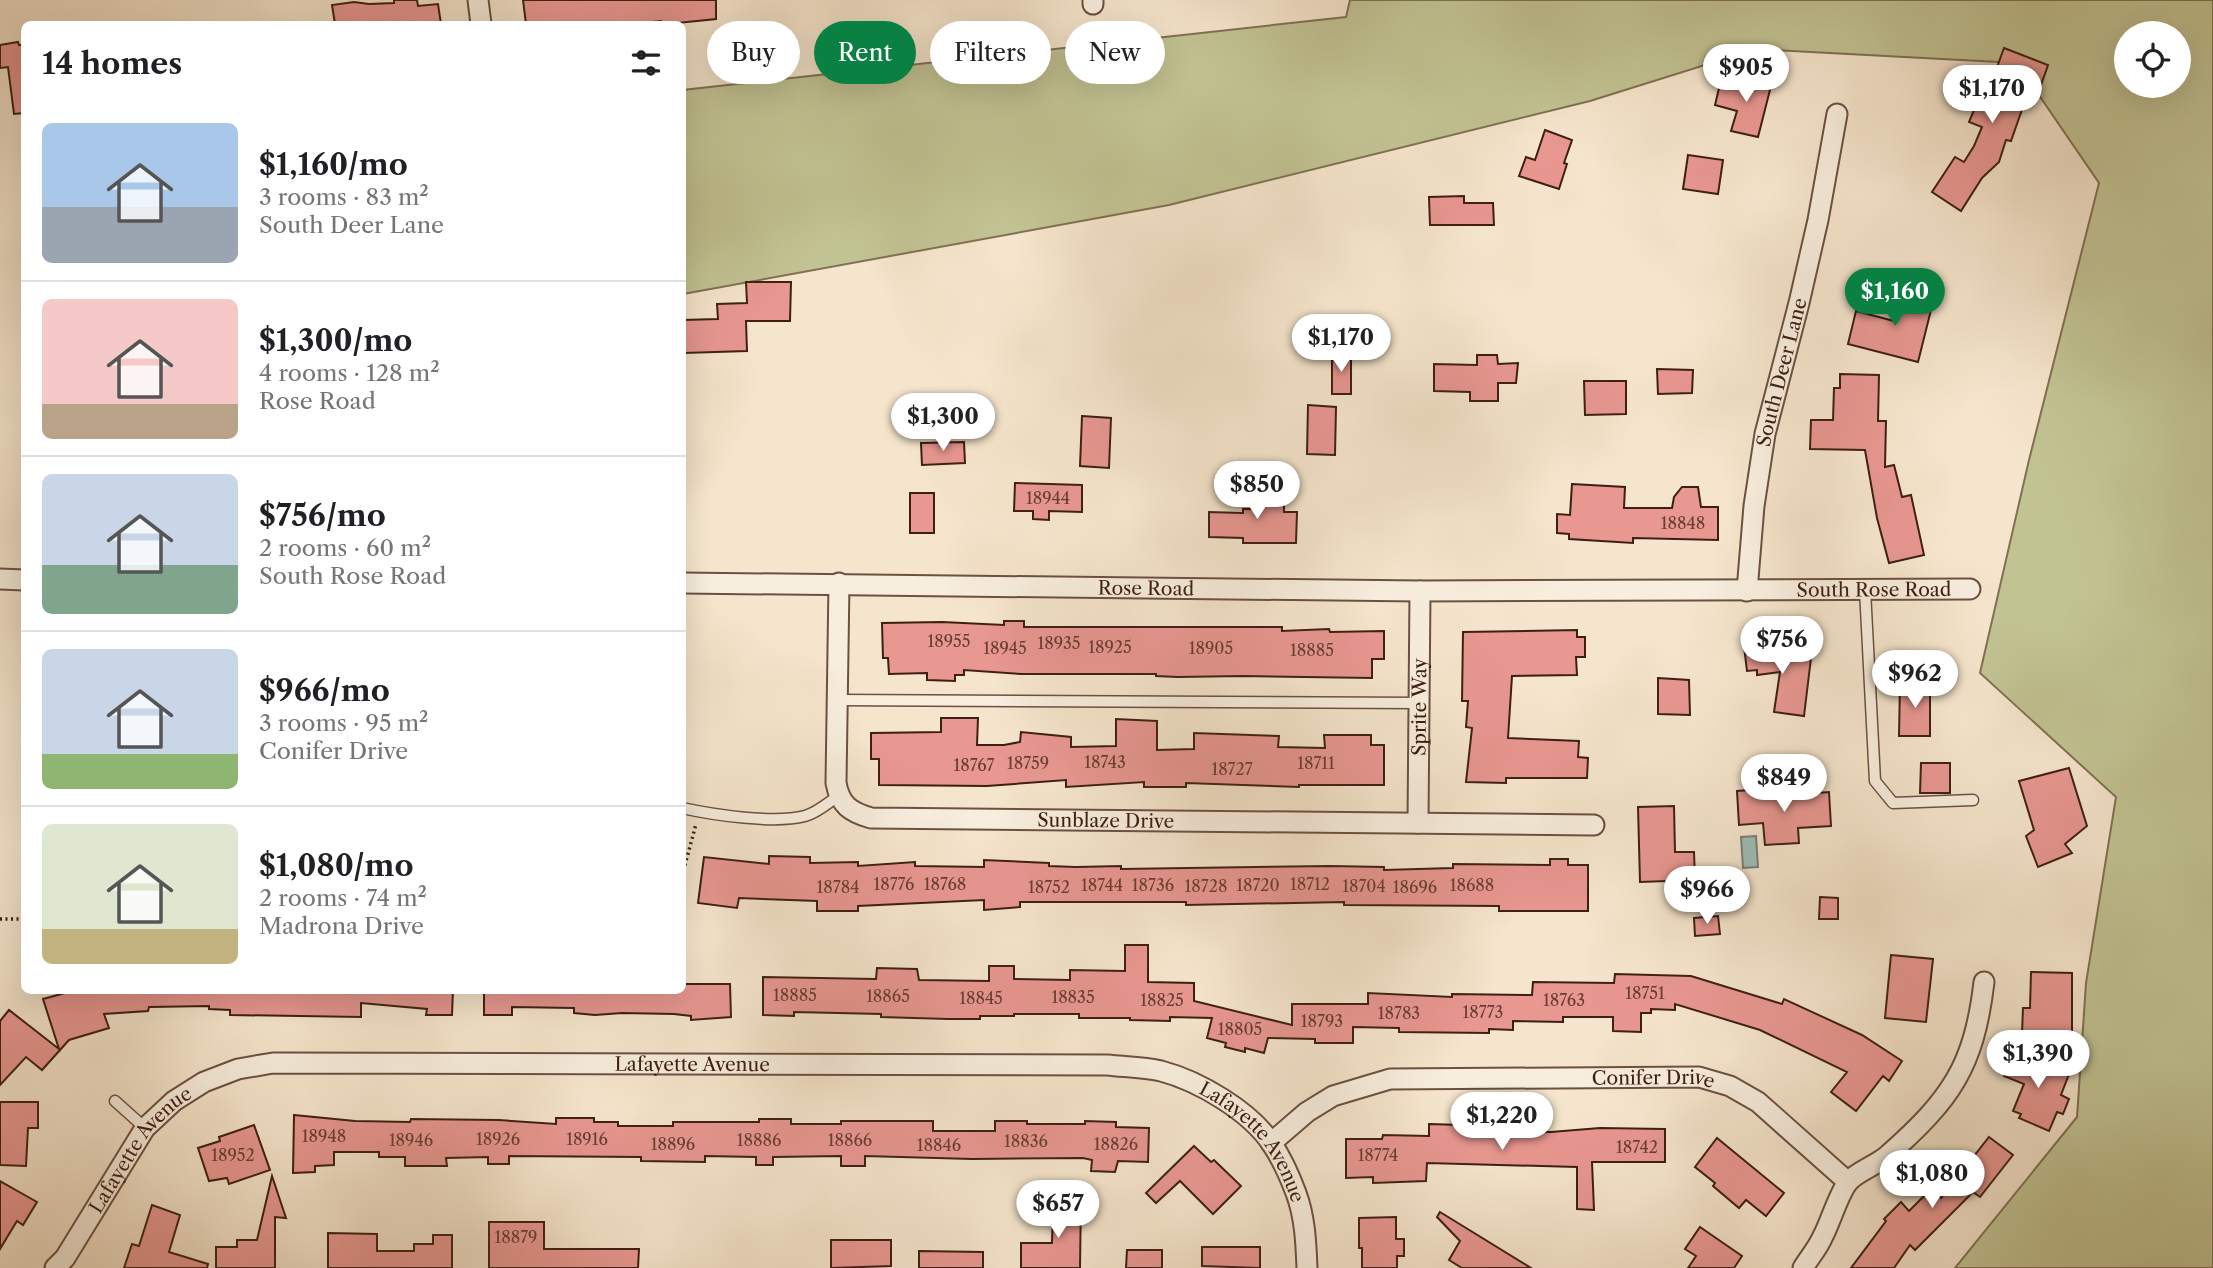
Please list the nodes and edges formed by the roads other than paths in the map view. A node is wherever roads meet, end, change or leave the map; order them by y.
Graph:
1 (478, 0) edge
2 (481, 21) edge
3 (1837, 114) dead end
4 (0, 579) edge
5 (21, 580) edge
6 (686, 583) edge
7 (839, 583) junction
8 (1970, 589) dead end
9 (1866, 590) junction
10 (1420, 591) junction
11 (1608, 591) joint
12 (1747, 591) junction
13 (836, 700) junction
14 (1419, 703) junction
15 (838, 796) junction
16 (1973, 800) dead end
17 (686, 809) edge
18 (1418, 823) junction
19 (1594, 825) dead end
20 (1984, 982) dead end
21 (115, 1101) dead end
22 (145, 1129) junction
23 (1272, 1143) junction
24 (1848, 1182) junction
25 (65, 1265) edge
26 (1307, 1268) edge
27 (1802, 1268) edge

1 - 2 street
3 - 12 street, South Deer Lane
4 - 5 street
6 - 7 street, Rose Road
7 - 10 street, Rose Road
7 - 13 street
8 - 9 street, South Rose Road
9 - 12 street, South Rose Road
9 - 16 lane
10 - 11 street, Rose Road
10 - 14 street, Sprite Way
11 - 12 street, South Rose Road
13 - 14 lane
13 - 15 street
14 - 18 street, Sprite Way
15 - 17 lane
15 - 18 street, Sunblaze Drive
18 - 19 street, Sunblaze Drive
20 - 24 street
21 - 22 lane
22 - 23 street, Lafayette Avenue
22 - 25 street, Lafayette Avenue
23 - 24 street, Conifer Drive
23 - 26 street, Lafayette Avenue
24 - 27 street

